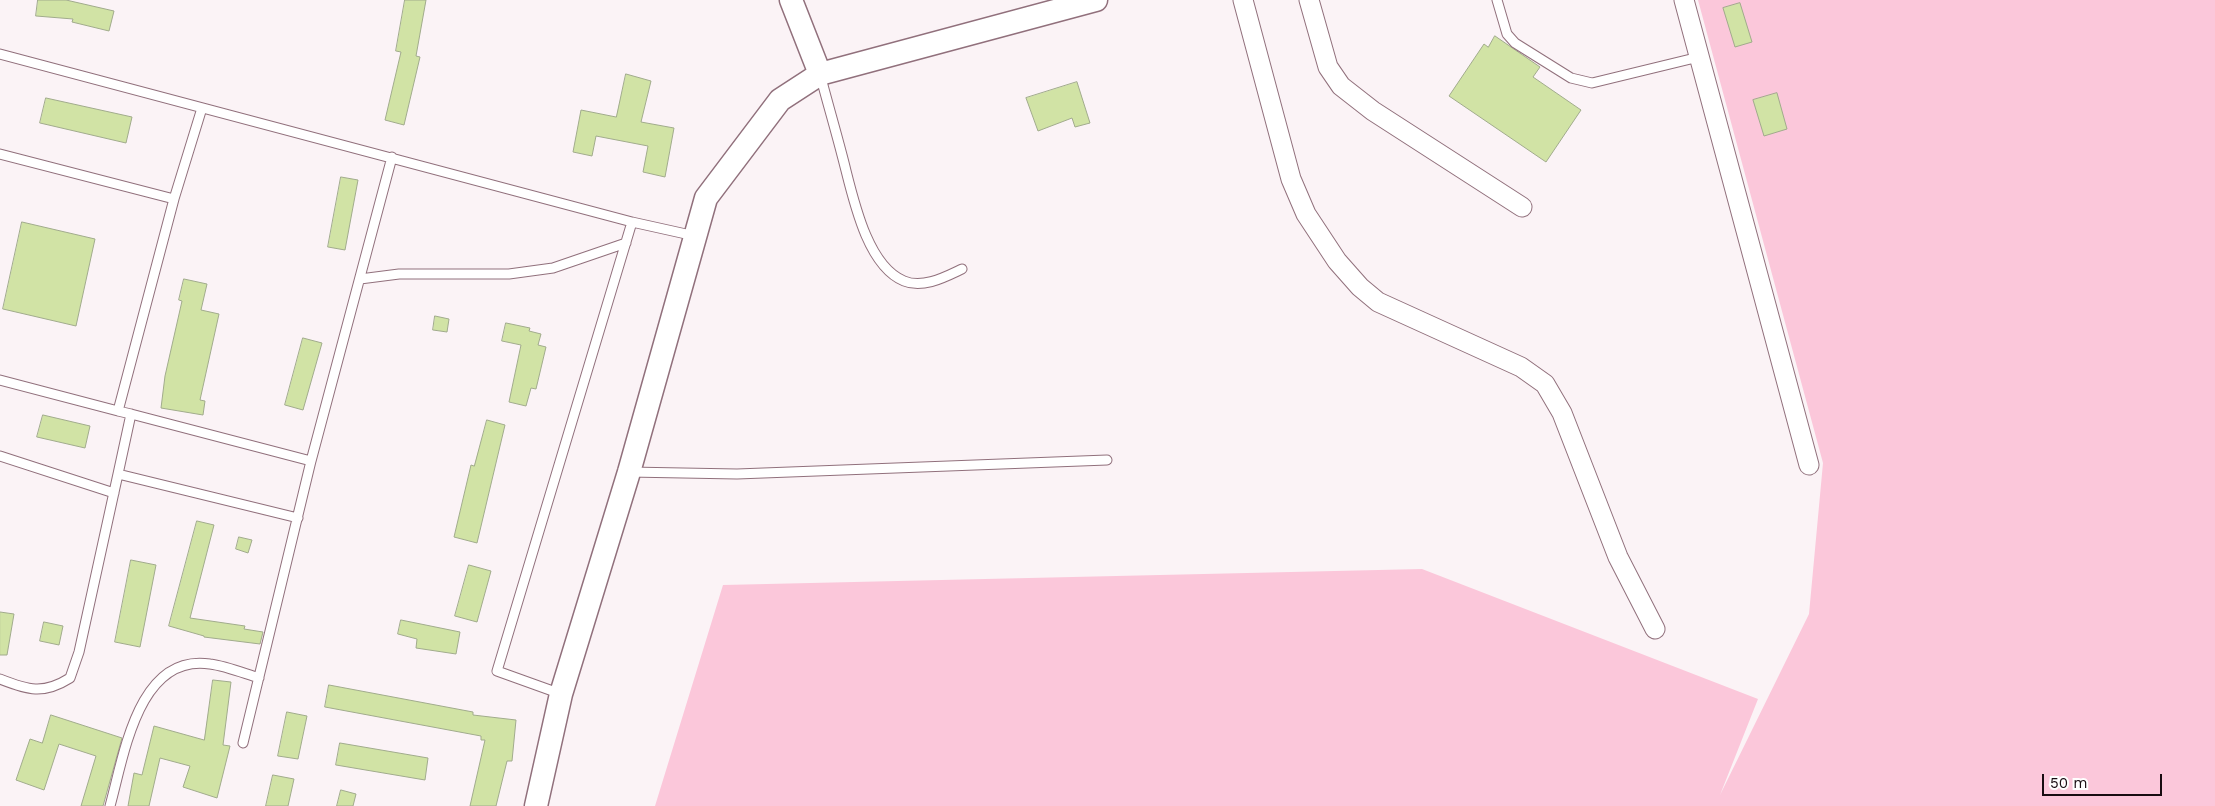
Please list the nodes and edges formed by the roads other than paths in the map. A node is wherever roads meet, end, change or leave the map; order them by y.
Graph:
1 (791, 0) edge
2 (1096, 0) edge
3 (1243, 0) edge
4 (1309, 0) edge
5 (1497, 0) edge
6 (1684, 0) edge
7 (0, 54) edge
8 (1699, 57) junction
9 (820, 74) junction
10 (202, 108) junction
11 (0, 154) edge
12 (392, 157) junction
13 (174, 199) junction
14 (1522, 207) dead end
15 (632, 222) junction
16 (695, 236) junction
17 (626, 242) junction
18 (962, 269) dead end
19 (360, 279) junction
20 (0, 380) edge
21 (118, 411) junction
22 (131, 414) junction
23 (0, 456) edge
24 (1107, 460) dead end
25 (311, 461) junction
26 (1809, 464) dead end
27 (629, 472) junction
28 (118, 474) junction
29 (114, 493) junction
30 (298, 518) junction
31 (1655, 628) dead end
32 (259, 678) junction
33 (0, 679) edge
34 (561, 694) junction
35 (242, 743) dead end
36 (110, 806) edge
37 (536, 806) edge

1 - 9 street
2 - 9 street
3 - 31 street
4 - 14 street
5 - 8 lane
6 - 8 street
7 - 10 lane
8 - 26 street
9 - 16 street
9 - 18 lane
10 - 12 lane
10 - 13 lane
11 - 13 lane
12 - 15 lane
12 - 19 lane
13 - 21 lane
15 - 16 lane
15 - 17 lane
16 - 27 street
17 - 19 lane
17 - 34 lane
19 - 25 lane
20 - 21 lane
21 - 22 lane
22 - 25 lane
22 - 28 lane
23 - 29 lane
24 - 27 lane
25 - 30 lane
27 - 34 street
28 - 29 lane
28 - 30 lane
29 - 33 lane
30 - 32 lane
32 - 35 lane
32 - 36 lane
34 - 37 street

